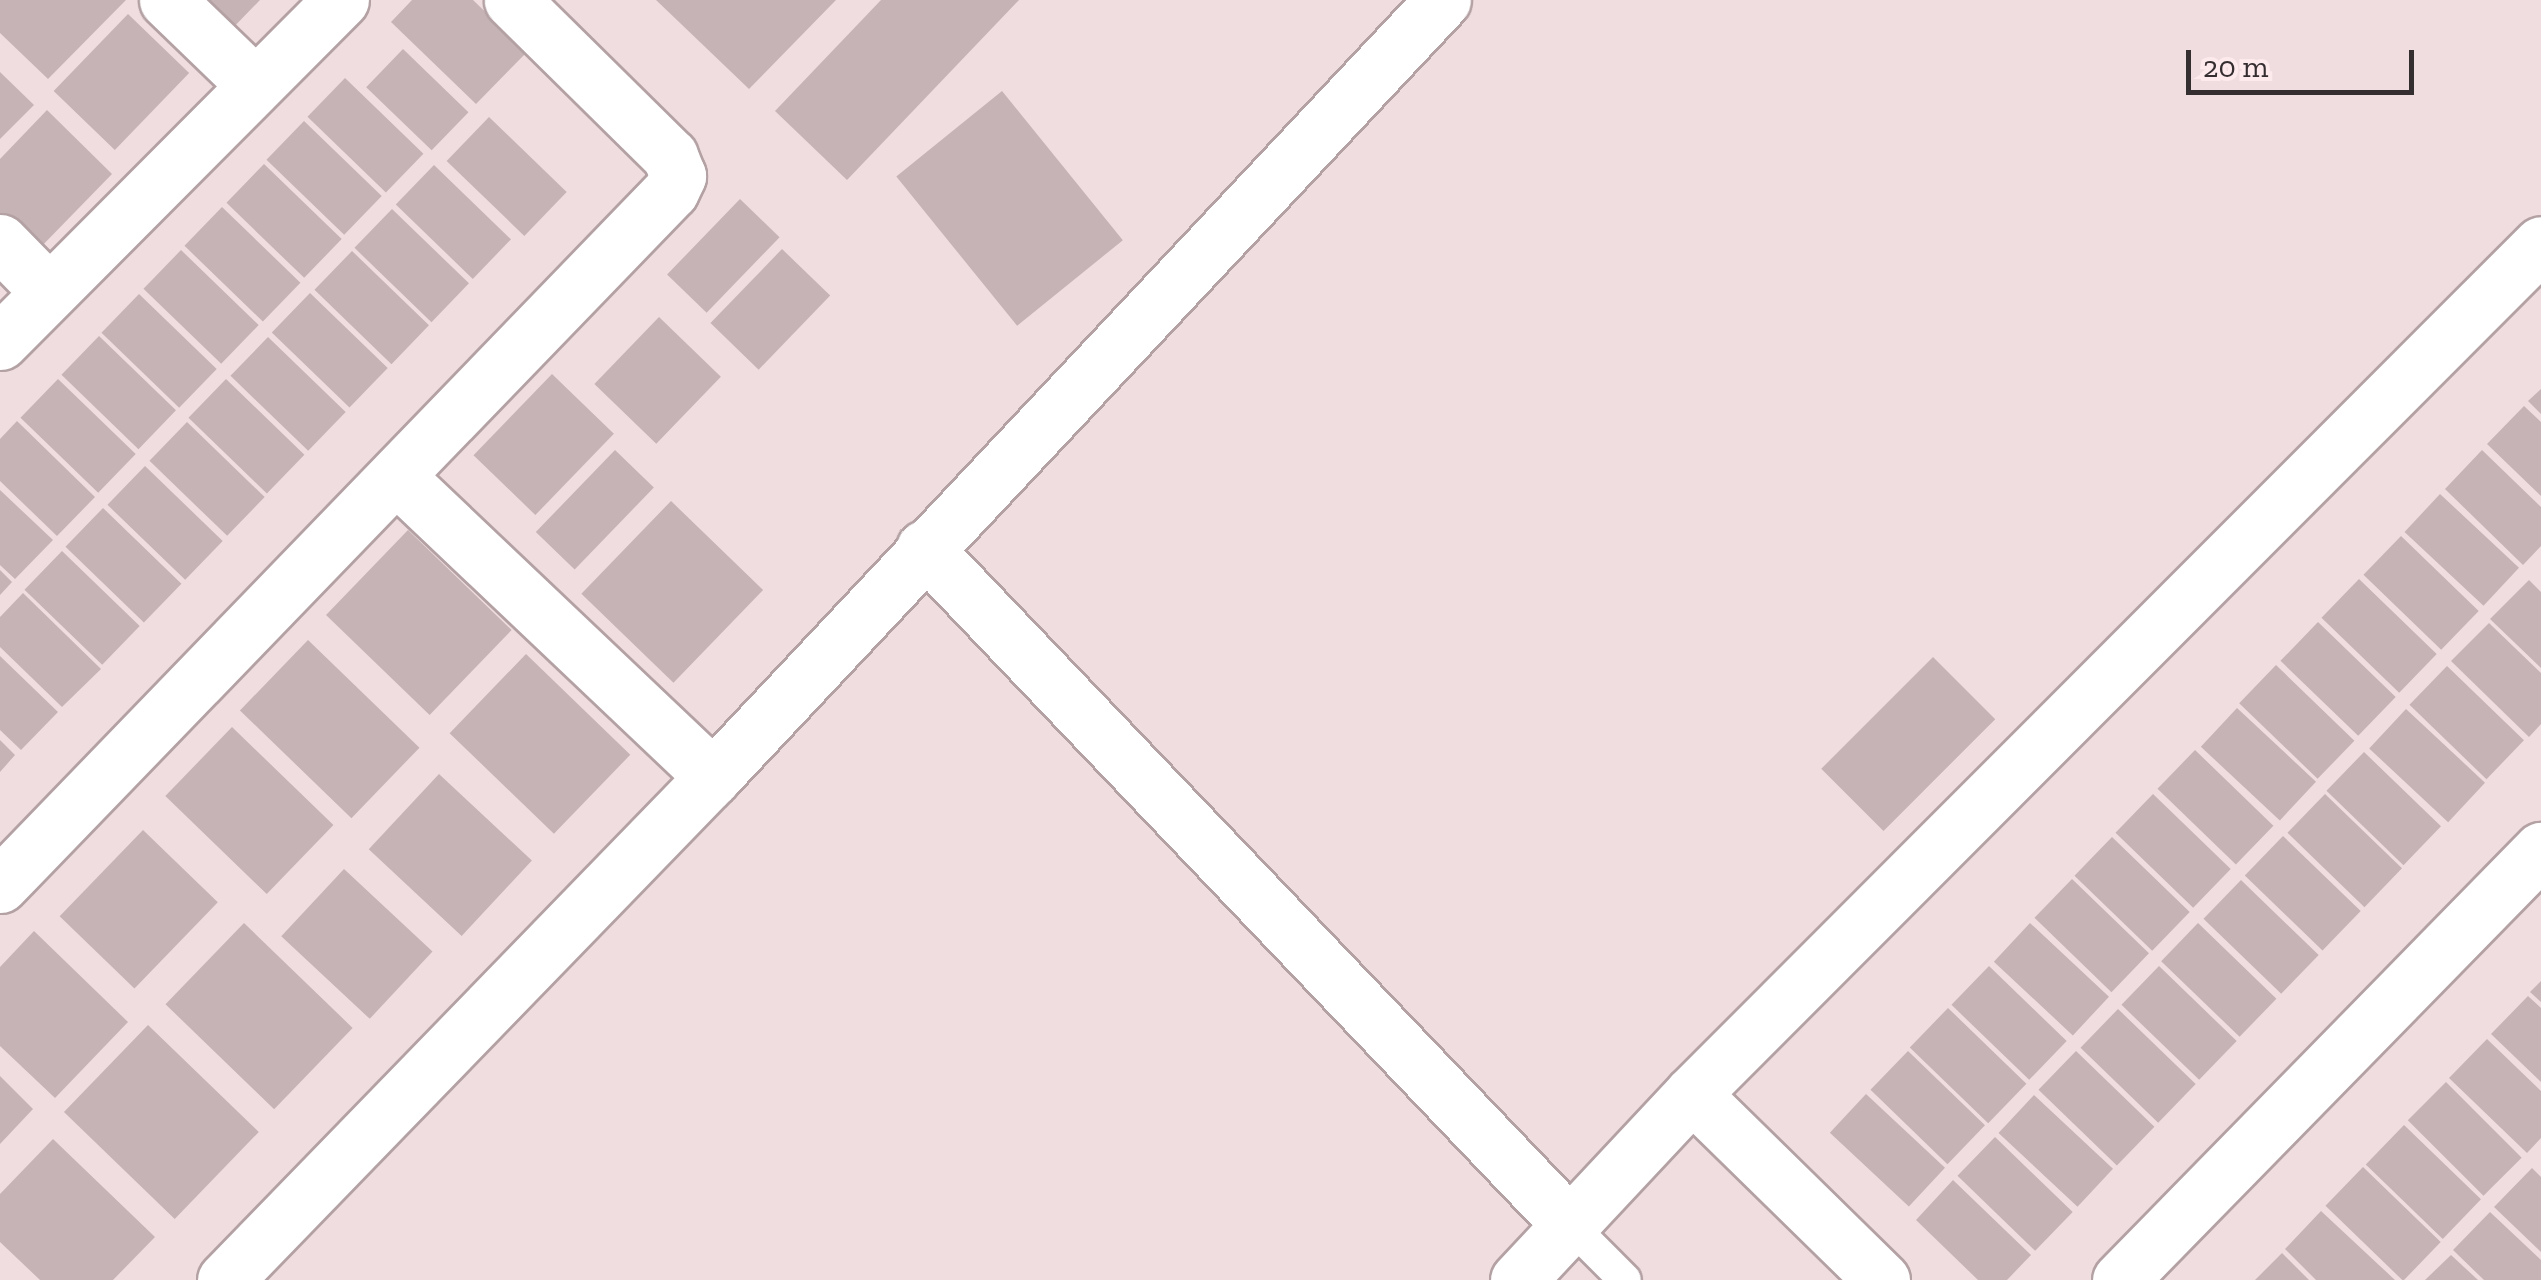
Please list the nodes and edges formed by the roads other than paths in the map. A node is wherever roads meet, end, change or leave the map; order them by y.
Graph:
1 (166, 0) edge
2 (342, 0) edge
3 (512, 0) edge
4 (1443, 0) edge
5 (254, 84) junction
6 (0, 242) edge
7 (2541, 244) edge
8 (49, 292) junction
9 (0, 342) edge
10 (396, 477) junction
11 (914, 559) junction
12 (713, 777) junction
13 (2541, 850) edge
14 (0, 885) edge
15 (1692, 1094) junction
16 (1571, 1226) junction
17 (224, 1280) edge
18 (1518, 1280) edge
19 (1625, 1280) edge
20 (1882, 1280) edge
21 (2120, 1280) edge

1 - 5 street
2 - 5 street
3 - 10 street
4 - 11 street
5 - 8 street
6 - 8 street
7 - 15 street
8 - 9 street
10 - 12 street
10 - 14 street
11 - 12 street
11 - 16 street
12 - 17 street
13 - 21 street
15 - 16 street
15 - 20 street
16 - 18 street
16 - 19 lane

